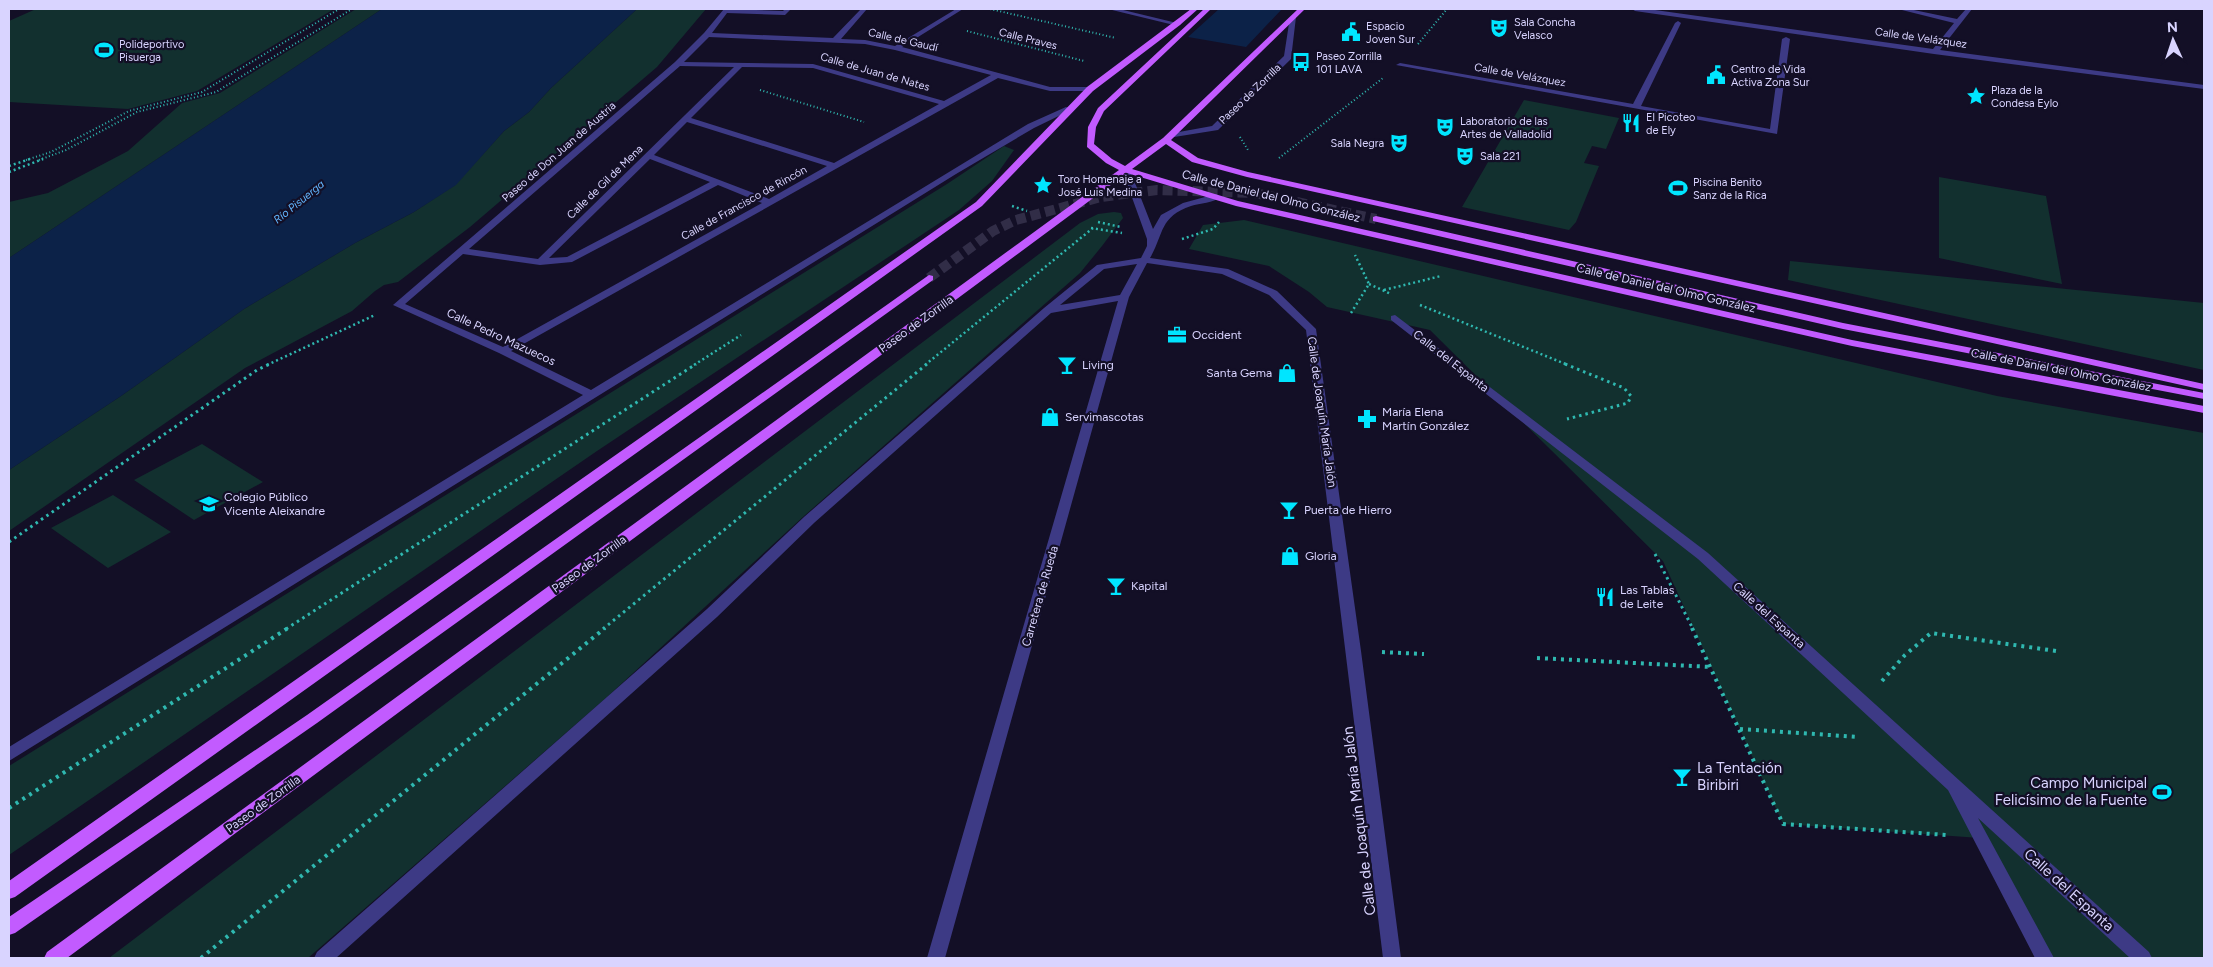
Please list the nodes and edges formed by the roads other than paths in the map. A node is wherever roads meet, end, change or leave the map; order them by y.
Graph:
1 (788, 9) edge
2 (864, 9) edge
3 (960, 9) edge
4 (1111, 9) edge
5 (1195, 9) edge
6 (1208, 9) edge
7 (1302, 9) edge
8 (1635, 9) edge
9 (1901, 9) edge
10 (1969, 9) edge
11 (726, 10) edge
12 (1655, 10) edge
13 (1293, 18) junction
14 (1958, 21) junction
15 (1678, 22) dead end
16 (1178, 24) junction
17 (707, 35) junction
18 (1786, 39) dead end
19 (836, 40) junction
20 (896, 48) junction
21 (1934, 52) junction
22 (678, 64) junction
23 (740, 65) junction
24 (1400, 65) road end
25 (997, 75) junction
26 (2204, 86) edge
27 (1090, 88) junction
28 (946, 104) junction
29 (1636, 107) junction
30 (1068, 109) junction
31 (687, 119) junction
32 (1169, 138) junction
33 (650, 156) junction
34 (835, 166) junction
35 (1126, 170) junction
36 (716, 183) junction
37 (1216, 197) junction
38 (770, 202) junction
39 (1376, 219) tunnel mouth
40 (1152, 239) junction
41 (462, 251) junction
42 (1144, 260) junction
43 (540, 262) junction
44 (929, 278) tunnel mouth
45 (1124, 297) junction
46 (398, 305) joint
47 (1048, 310) junction
48 (1395, 318) dead end
49 (503, 351) junction
50 (2204, 387) edge
51 (591, 396) junction
52 (2204, 396) edge
53 (2204, 410) edge
54 (9, 755) edge
55 (1951, 782) junction
56 (9, 891) edge
57 (9, 927) edge
58 (53, 958) edge
59 (323, 958) edge
60 (936, 958) edge
61 (1392, 958) edge
62 (2045, 958) edge
63 (2143, 958) edge

1 - 11 street
2 - 19 street
3 - 20 street
4 - 16 street
5 - 16 main road
6 - 35 main road
7 - 13 main road, Paseo de Zorrilla
8 - 12 street, Calle de Velázquez
9 - 14 street
10 - 14 street
11 - 17 street, Paseo de Don Juan de Austria
12 - 21 street, Calle de Velázquez
13 - 32 main road, Paseo de Zorrilla
13 - 32 street, Paseo de Zorrilla
14 - 21 street
15 - 29 street
16 - 27 main road
17 - 19 street, Calle de Gaudí
17 - 22 street, Paseo de Don Juan de Austria
18 - 29 street, Calle de Velázquez
19 - 20 street, Calle de Gaudí
20 - 25 street, Calle de Gaudí
21 - 26 street, Calle de Velázquez
22 - 23 street, Calle de Juan de Nates
22 - 41 street, Paseo de Don Juan de Austria
23 - 28 street, Calle de Juan de Nates
23 - 31 street, Calle de Gil de Mena
24 - 29 street, Calle de Velázquez
25 - 27 street, Calle de Gaudí
25 - 28 street, Calle de Francisco de Rincón
27 - 30 main road
28 - 34 street, Calle de Francisco de Rincón
30 - 51 street
30 - 56 main road
31 - 33 street, Calle de Gil de Mena
31 - 34 street
32 - 35 main road, Paseo de Zorrilla
32 - 50 main road, Calle de Daniel del Olmo González
33 - 36 street
33 - 43 street, Calle de Gil de Mena
34 - 38 street, Calle de Francisco de Rincón
35 - 37 main road, Calle de Daniel del Olmo González
35 - 40 street
35 - 58 main road, Paseo de Zorrilla
36 - 38 street
36 - 43 street
37 - 40 street, Carretera de Rueda
37 - 53 main road, Calle de Daniel del Olmo González
38 - 49 street, Calle de Francisco de Rincón
39 - 52 main road
40 - 42 street, Carretera de Rueda
41 - 43 street
41 - 46 street, Paseo de Don Juan de Austria
42 - 45 street, Carretera de Rueda
42 - 47 street
42 - 61 street, Calle de Joaquín María Jalón
44 - 57 main road
45 - 47 street
45 - 60 street, Carretera de Rueda
46 - 49 street, Calle Pedro Mazuecos
47 - 59 street
48 - 55 street, Calle del Espanta
49 - 51 street, Calle Pedro Mazuecos
51 - 54 street
55 - 62 street, Calle del Espanta
55 - 63 street, Calle del Espanta

